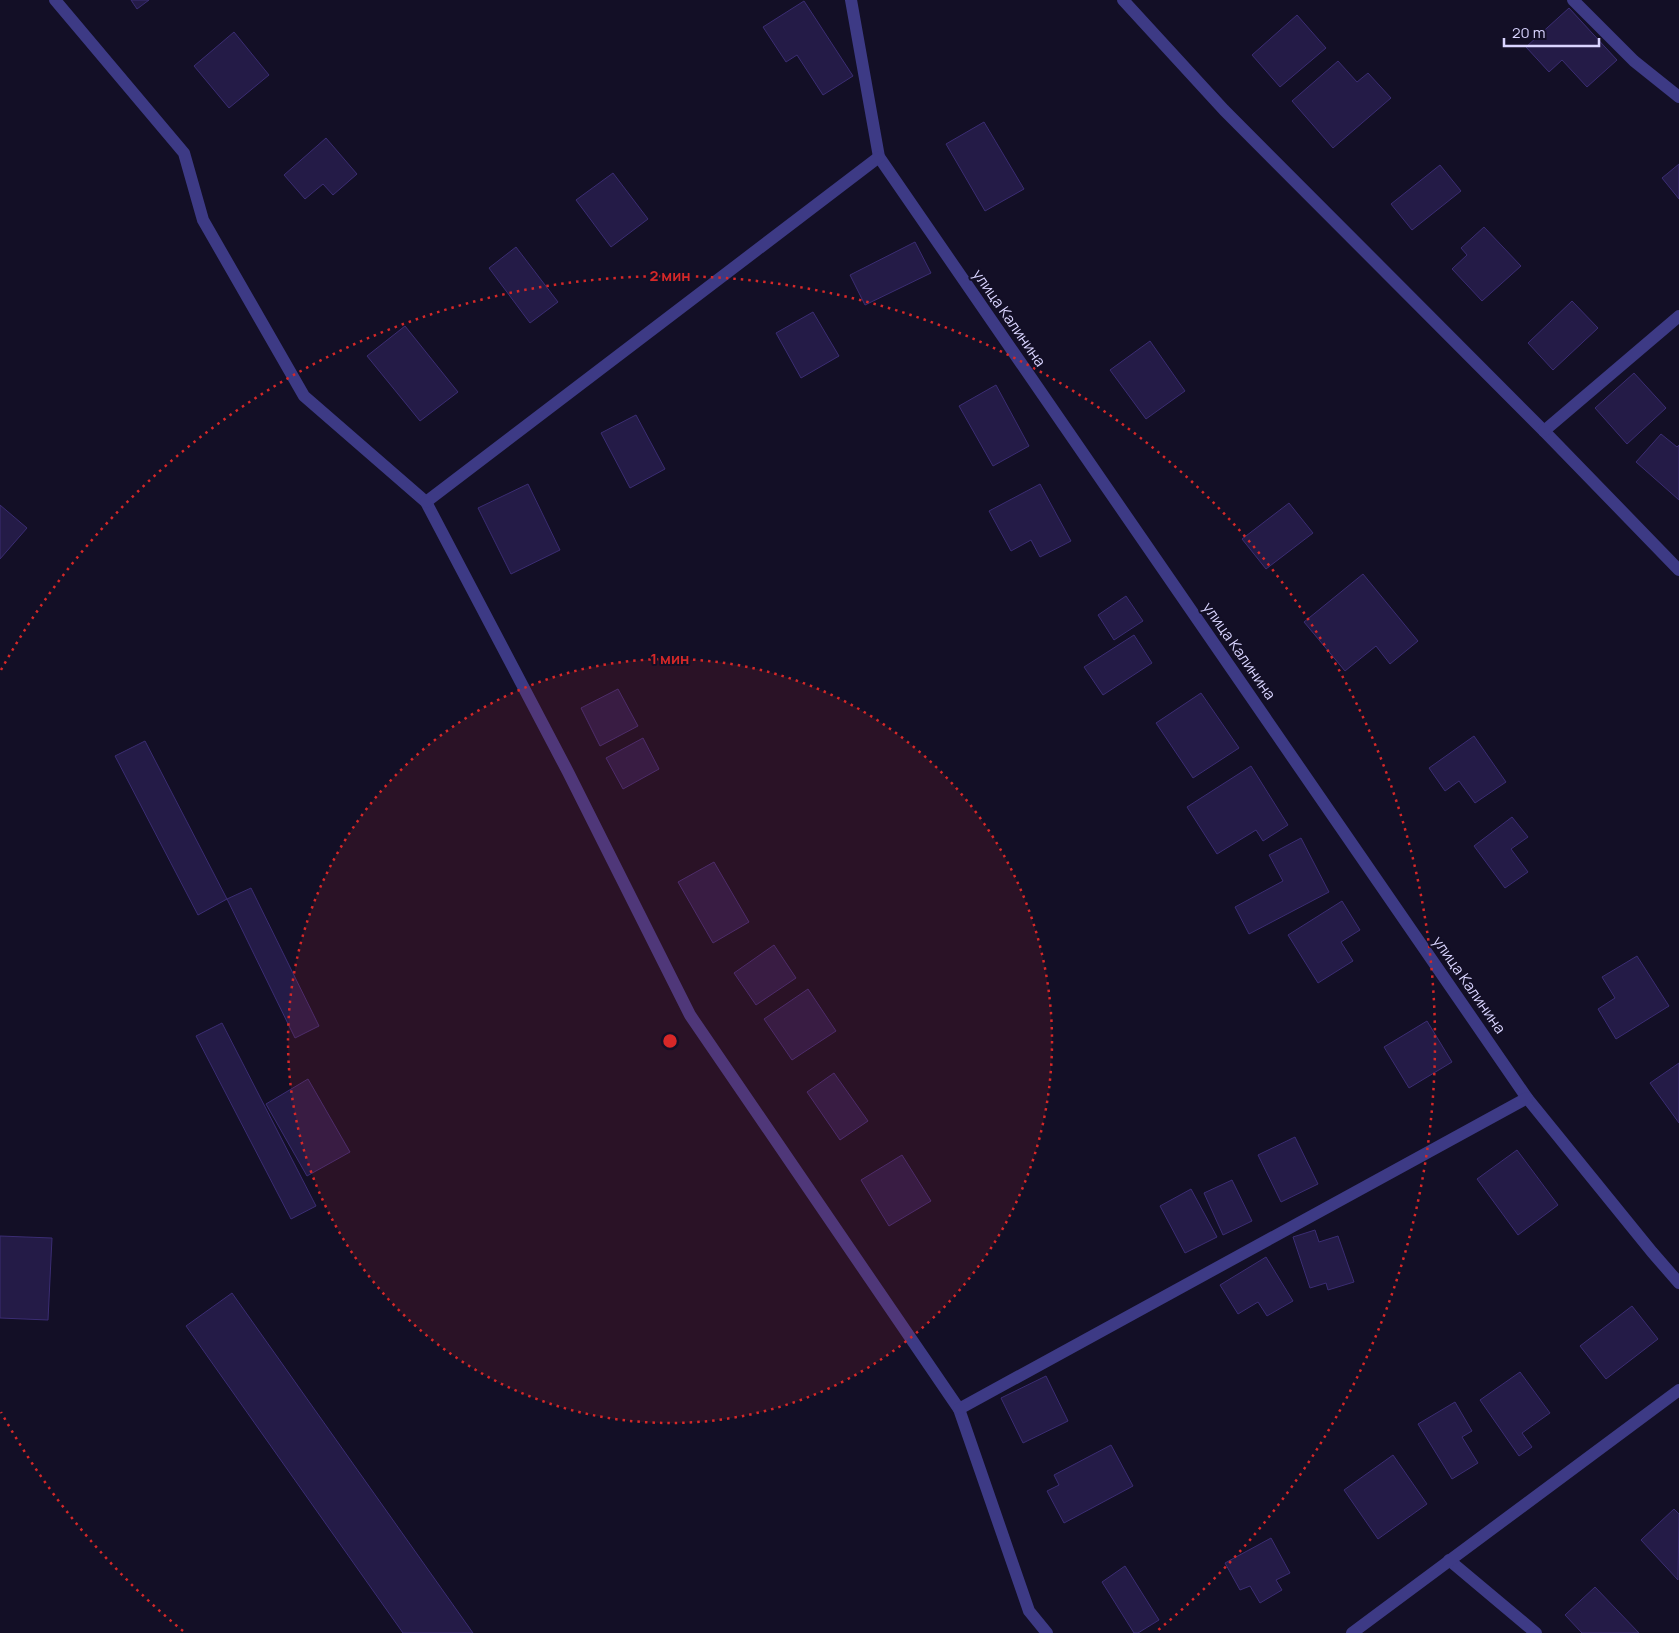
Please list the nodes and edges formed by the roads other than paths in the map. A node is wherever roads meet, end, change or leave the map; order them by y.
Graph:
1 (55, 0) edge
2 (851, 0) edge
3 (1123, 0) edge
4 (1573, 0) edge
5 (1679, 97) edge
6 (879, 157) junction
7 (1679, 316) edge
8 (1544, 431) junction
9 (426, 502) junction
10 (1679, 570) edge
11 (1527, 1098) junction
12 (1679, 1283) edge
13 (1679, 1390) edge
14 (959, 1410) junction
15 (1450, 1560) junction
16 (1047, 1633) edge
17 (1352, 1633) edge
18 (1536, 1633) edge

1 - 9 street
2 - 6 street, улица Калинина
3 - 8 street
4 - 5 street
6 - 9 street
6 - 11 street, улица Калинина
7 - 8 street
8 - 10 street
9 - 14 street
11 - 12 street, улица Калинина
11 - 14 street
13 - 15 street
14 - 16 street
15 - 17 street
15 - 18 street

